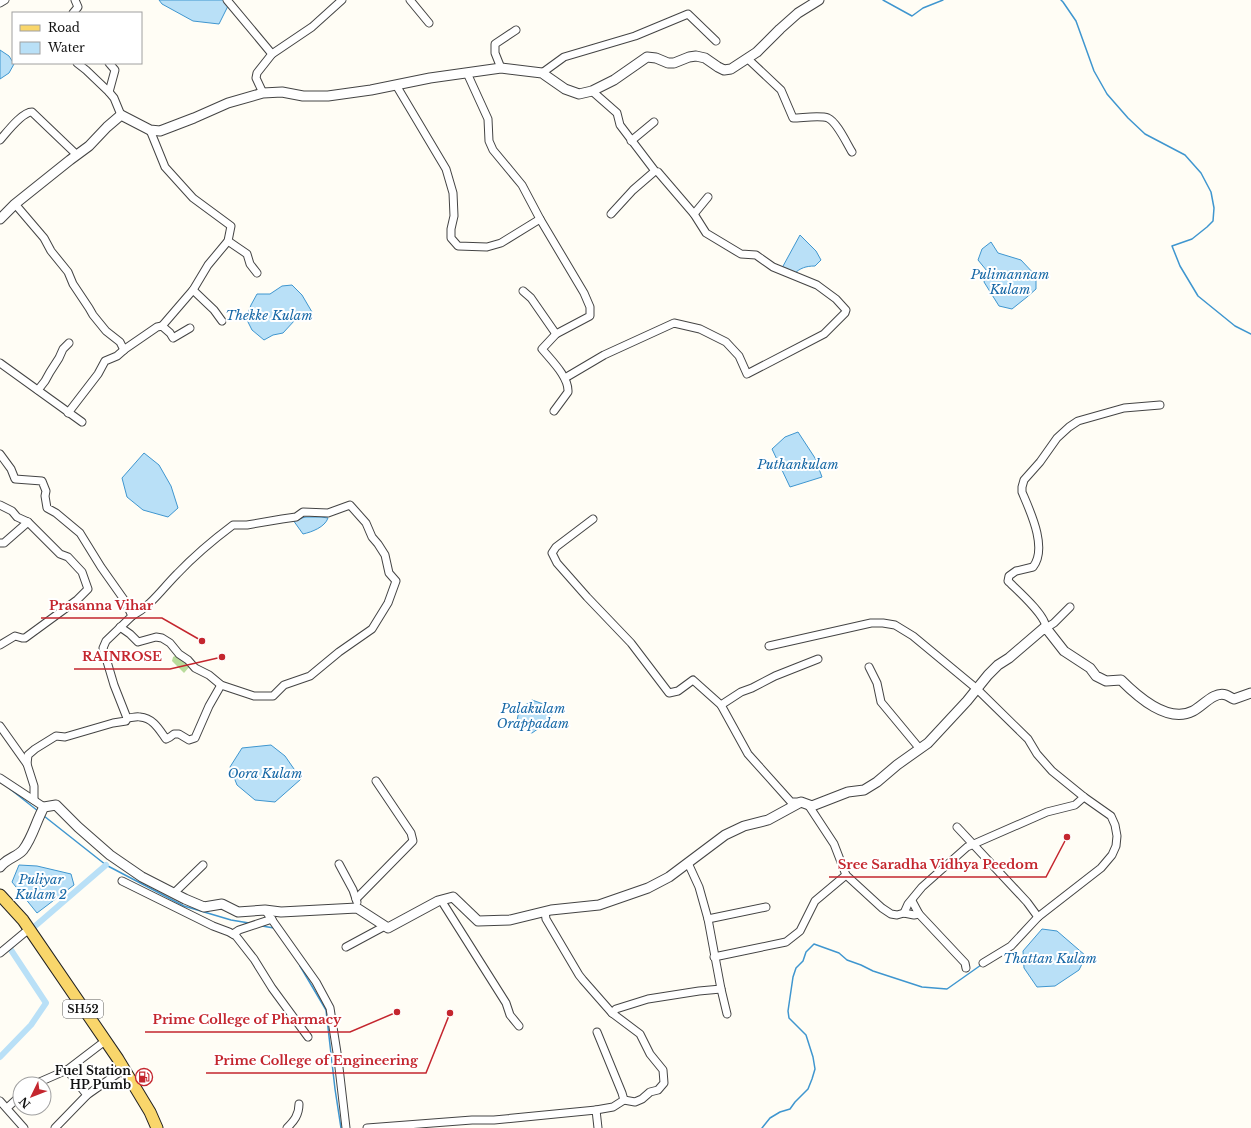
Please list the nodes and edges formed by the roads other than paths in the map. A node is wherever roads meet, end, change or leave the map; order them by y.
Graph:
1 (5, 0) edge
2 (75, 0) edge
3 (227, 0) edge
4 (342, 0) edge
5 (410, 0) edge
6 (819, 0) edge
7 (0, 3) edge
8 (74, 12) edge
9 (429, 23) dead end
10 (516, 30) dead end
11 (716, 41) dead end
12 (272, 54) junction
13 (748, 59) junction
14 (78, 64) edge
15 (110, 64) edge
16 (501, 68) junction
17 (467, 73) junction
18 (542, 73) junction
19 (396, 85) junction
20 (592, 91) junction
21 (109, 92) junction
22 (262, 93) junction
23 (121, 115) junction
24 (654, 122) dead end
25 (150, 130) junction
26 (0, 140) edge
27 (631, 141) junction
28 (852, 152) dead end
29 (77, 155) junction
30 (658, 172) dead end
31 (708, 197) dead end
32 (15, 204) junction
33 (611, 214) dead end
34 (694, 214) junction
35 (0, 218) edge
36 (540, 219) junction
37 (228, 241) junction
38 (257, 273) dead end
39 (193, 290) junction
40 (523, 291) dead end
41 (222, 322) dead end
42 (162, 326) junction
43 (190, 328) dead end
44 (556, 334) junction
45 (69, 342) dead end
46 (124, 350) junction
47 (0, 363) edge
48 (565, 378) junction
49 (38, 390) junction
50 (1160, 405) dead end
51 (554, 411) dead end
52 (68, 413) junction
53 (82, 422) dead end
54 (0, 454) edge
55 (0, 506) edge
56 (593, 519) dead end
57 (28, 522) junction
58 (0, 543) edge
59 (1070, 607) dead end
60 (132, 616) junction
61 (120, 627) junction
62 (1046, 628) junction
63 (0, 645) edge
64 (769, 646) dead end
65 (818, 659) dead end
66 (869, 667) dead end
67 (221, 685) junction
68 (977, 689) junction
69 (1251, 693) edge
70 (721, 705) junction
71 (127, 718) junction
72 (0, 726) edge
73 (920, 749) junction
74 (27, 764) junction
75 (0, 778) edge
76 (376, 782) dead end
77 (1084, 797) junction
78 (34, 800) junction
79 (801, 802) junction
80 (812, 806) junction
81 (44, 807) junction
82 (957, 827) dead end
83 (974, 844) junction
84 (688, 863) junction
85 (339, 864) dead end
86 (203, 865) dead end
87 (0, 867) edge
88 (846, 875) junction
89 (142, 877) junction
90 (174, 893) junction
91 (0, 895) edge
92 (441, 900) junction
93 (912, 901) junction
94 (357, 904) junction
95 (766, 907) dead end
96 (266, 910) junction
97 (544, 912) junction
98 (904, 913) junction
99 (920, 914) junction
100 (1038, 917) junction
101 (272, 919) junction
102 (708, 919) junction
103 (385, 926) junction
104 (29, 929) junction
105 (234, 934) junction
106 (346, 947) dead end
107 (0, 953) edge
108 (714, 957) junction
109 (984, 963) dead end
110 (966, 968) dead end
111 (721, 989) junction
112 (612, 1013) junction
113 (727, 1014) dead end
114 (519, 1026) dead end
115 (597, 1032) dead end
116 (308, 1037) dead end
117 (105, 1041) junction
118 (124, 1069) junction
119 (66, 1070) junction
120 (52, 1076) edge
121 (87, 1095) junction
122 (624, 1100) junction
123 (0, 1101) edge
124 (12, 1103) edge
125 (299, 1104) dead end
126 (7, 1108) junction
127 (596, 1110) junction
128 (292, 1122) junction
129 (451, 1125) edge
130 (24, 1128) edge
131 (55, 1128) edge
132 (157, 1128) edge
133 (287, 1128) edge
134 (298, 1128) edge
135 (346, 1128) edge
136 (367, 1128) edge
137 (378, 1128) edge
138 (598, 1128) edge

1 - 7 street
2 - 8 street
3 - 12 street
4 - 12 street
5 - 9 street
6 - 13 street
10 - 16 street
11 - 18 street
12 - 22 street
13 - 20 street
13 - 28 street
14 - 21 street
15 - 21 street
16 - 17 street
16 - 18 street
17 - 19 street
17 - 36 street
18 - 20 street
19 - 22 street
19 - 36 street
20 - 27 street
21 - 23 street
22 - 25 street
23 - 25 street
23 - 29 street
24 - 27 street
25 - 37 street
26 - 29 street
27 - 33 street
29 - 32 street
30 - 34 street
31 - 34 street
32 - 35 street
32 - 46 street
34 - 48 street
36 - 44 street
37 - 38 street
37 - 39 street
39 - 41 street
39 - 42 street
40 - 44 street
42 - 43 street
42 - 46 street
44 - 48 street
45 - 49 street
46 - 52 street
47 - 49 street
48 - 51 street
49 - 52 street
50 - 62 street
52 - 53 street
54 - 60 street
55 - 57 street
56 - 70 street
57 - 58 street
57 - 63 street
59 - 62 street
60 - 61 street
60 - 67 street
61 - 67 street
61 - 71 street
62 - 68 street
62 - 69 street
64 - 68 street
65 - 70 street
66 - 73 street
67 - 71 street
68 - 73 street
68 - 77 street
70 - 79 street
71 - 74 street
72 - 74 street
73 - 80 street
74 - 78 street
75 - 78 street
76 - 94 street
77 - 83 street
77 - 100 street
78 - 81 street
79 - 80 street
79 - 84 street
80 - 88 street
81 - 87 street
81 - 89 street
82 - 83 street
83 - 93 street
83 - 100 street
84 - 97 street
84 - 102 street
85 - 94 street
86 - 90 street
88 - 98 street
88 - 108 street
89 - 90 street
89 - 105 street
90 - 96 street
91 - 104 main road, SH52
92 - 97 street
92 - 103 street
92 - 114 street
93 - 98 street
93 - 99 street
94 - 96 street
94 - 103 street
95 - 102 street
96 - 101 street
97 - 112 street
98 - 99 street
99 - 110 street
100 - 109 street
101 - 105 street
101 - 135 street
102 - 108 street
103 - 106 street
104 - 107 street
104 - 117 main road, SH52
105 - 116 street
108 - 111 street
111 - 112 street
111 - 113 street
112 - 122 street
115 - 122 street
117 - 118 main road, SH52
117 - 119 street
118 - 121 street
118 - 132 main road, SH52
119 - 120 street
119 - 121 street
121 - 131 street
122 - 127 street
123 - 126 street
124 - 126 street
125 - 128 street
126 - 130 street
127 - 129 street
127 - 138 street
128 - 133 street
128 - 134 street
129 - 137 street
136 - 137 street

